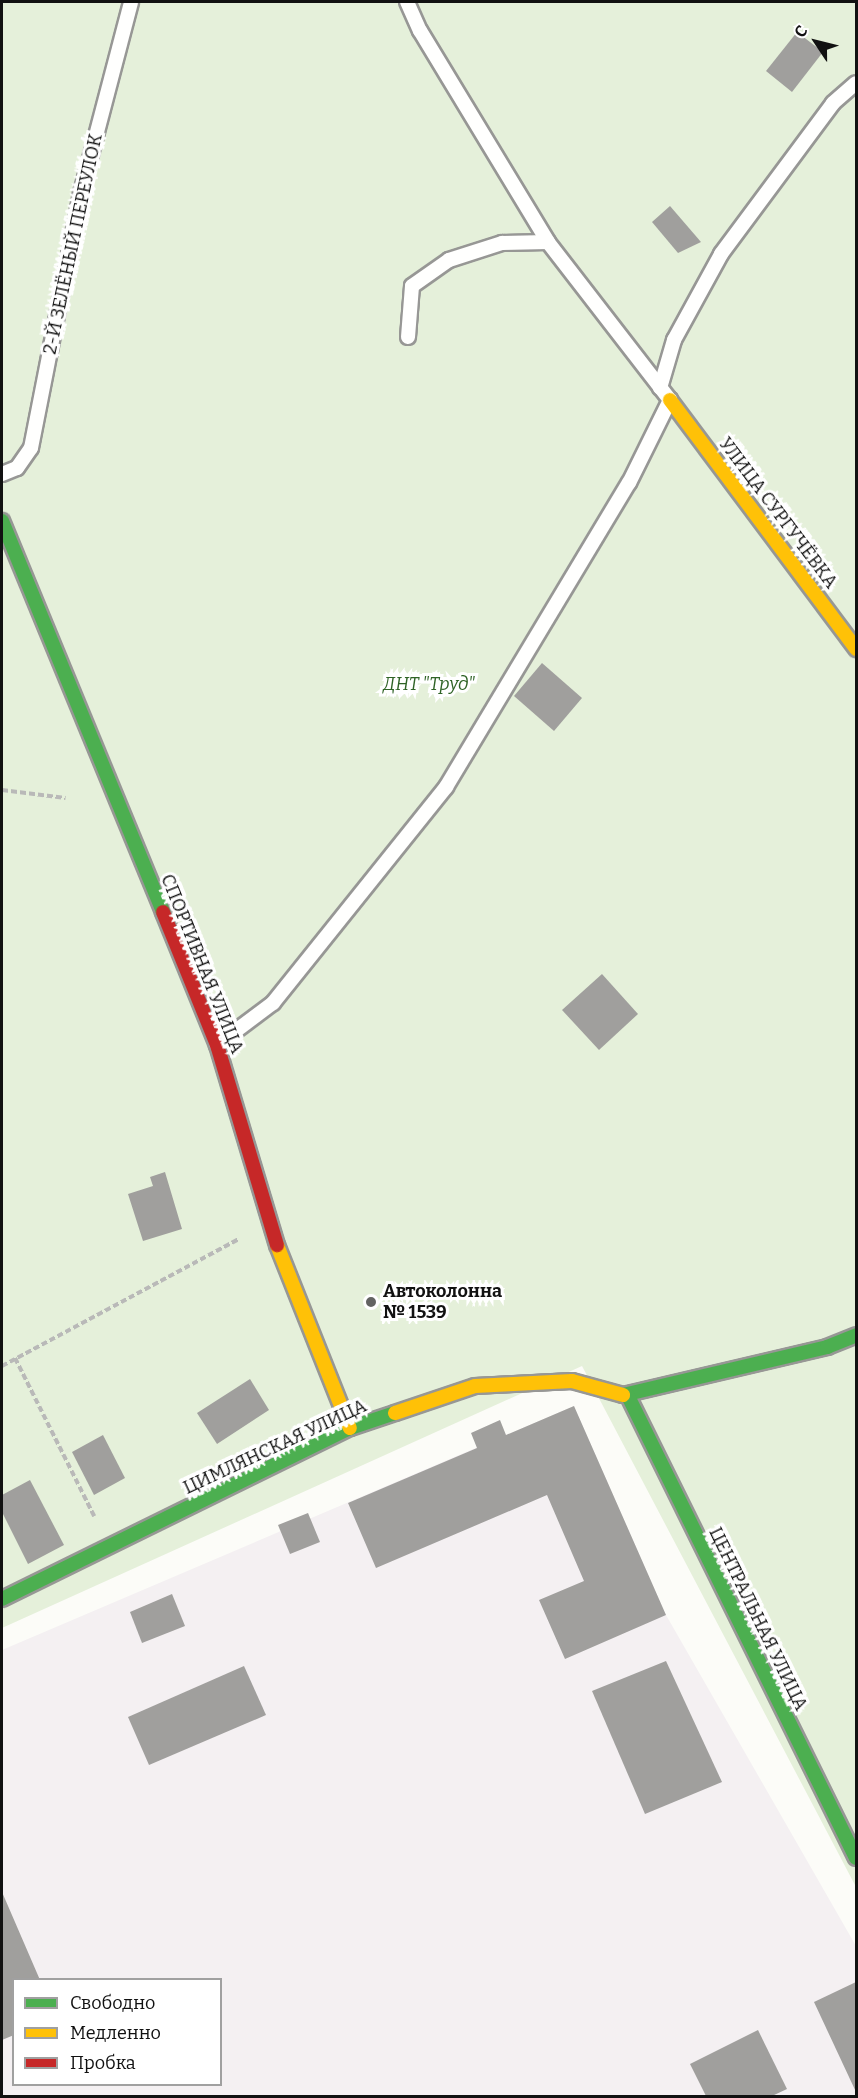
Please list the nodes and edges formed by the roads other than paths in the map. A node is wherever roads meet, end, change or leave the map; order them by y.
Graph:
1 (130, 2) edge
2 (406, 2) edge
3 (856, 83) edge
4 (548, 242) junction
5 (408, 337) dead end
6 (660, 388) junction
7 (670, 400) junction
8 (2, 474) edge
9 (2, 521) edge
10 (856, 649) edge
11 (217, 1045) junction
12 (856, 1335) edge
13 (628, 1396) junction
14 (350, 1428) junction
15 (2, 1599) edge
16 (856, 1858) edge

1 - 8 lane, 2-Й ЗЕЛЁНЫЙ ПЕРЕУЛОК
2 - 4 lane
3 - 6 lane
4 - 5 lane
4 - 6 lane
6 - 7 lane
7 - 10 street, УЛИЦА СУРГУЧЁВКА
7 - 11 lane
9 - 11 street, СПОРТИВНАЯ УЛИЦА
11 - 14 street, СПОРТИВНАЯ УЛИЦА
12 - 13 street, ЦИМЛЯНСКАЯ УЛИЦА
13 - 14 street, ЦИМЛЯНСКАЯ УЛИЦА
13 - 16 street, ЦЕНТРАЛЬНАЯ УЛИЦА
14 - 15 street, ЦИМЛЯНСКАЯ УЛИЦА

